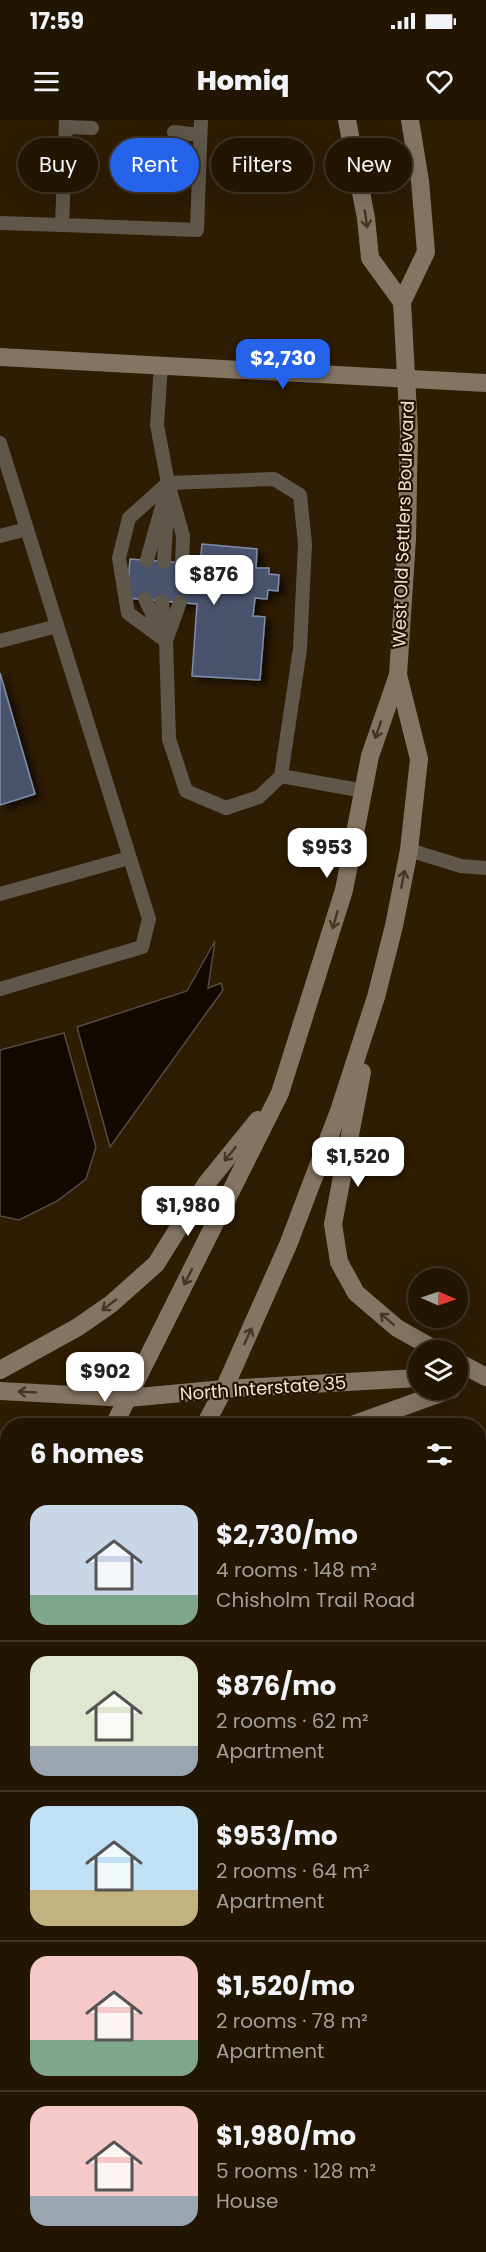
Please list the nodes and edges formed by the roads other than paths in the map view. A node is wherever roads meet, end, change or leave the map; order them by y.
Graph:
1 (201, 120) edge
2 (348, 120) edge
3 (410, 120) edge
4 (66, 123) edge
5 (92, 128) dead end
6 (174, 132) dead end
7 (200, 135) junction
8 (0, 223) edge
9 (62, 225) junction
10 (402, 302) junction
11 (0, 357) edge
12 (161, 365) junction
13 (407, 379) junction
14 (486, 383) edge
15 (0, 443) edge
16 (168, 483) junction
17 (27, 529) junction
18 (0, 536) edge
19 (147, 560) dead end
20 (164, 562) dead end
21 (182, 563) dead end
22 (145, 599) dead end
23 (162, 601) dead end
24 (180, 602) dead end
25 (57, 626) junction
26 (0, 641) edge
27 (166, 641) junction
28 (398, 675) junction
29 (280, 776) junction
30 (364, 791) junction
31 (409, 850) junction
32 (129, 858) junction
33 (486, 868) edge
34 (0, 894) edge
35 (0, 990) edge
36 (376, 997) junction
37 (280, 1093) junction
38 (418, 1340) edge
39 (468, 1367) edge
40 (0, 1370) edge
41 (468, 1377) edge
42 (486, 1377) edge
43 (408, 1379) edge
44 (468, 1383) edge
45 (224, 1389) junction
46 (0, 1391) edge
47 (128, 1398) junction
48 (421, 1400) edge
49 (118, 1418) edge
50 (209, 1418) edge
51 (371, 1418) edge

1 - 7 lane
2 -> 10 main road
3 - 10 main road, West Old Settlers Boulevard
4 - 5 lane
4 - 9 lane
6 - 7 lane
7 - 9 lane
8 - 9 lane
10 - 13 main road, West Old Settlers Boulevard
11 - 12 main road
12 - 13 main road
12 - 16 lane
13 - 14 main road
13 - 28 main road, West Old Settlers Boulevard
15 - 17 lane
16 - 19 lane
16 - 20 lane
16 - 21 lane
16 - 27 lane
16 - 29 lane
17 - 18 lane
17 - 25 lane
22 - 27 lane
23 - 27 lane
24 - 27 lane
25 - 26 lane
25 - 32 lane
27 - 29 lane
28 -> 30 main road, West Old Settlers Boulevard
28 - 31 main road, West Old Settlers Boulevard
29 - 30 lane
30 -> 37 main road, West Old Settlers Boulevard
31 - 33 lane
36 -> 31 main road, West Old Settlers Boulevard
32 - 34 lane
32 - 35 lane
38 -> 36 main road
45 -> 36 main road, West Old Settlers Boulevard
37 -> 40 main road
37 -> 47 main road
39 - 42 main road
41 - 42 main road
42 - 44 main road
43 - 45 main road, North Interstate 35
45 - 47 main road, North Interstate 35
45 - 50 main road, West Old Settlers Boulevard
47 -> 46 main road, North Interstate 35
47 - 49 main road
48 - 51 main road

